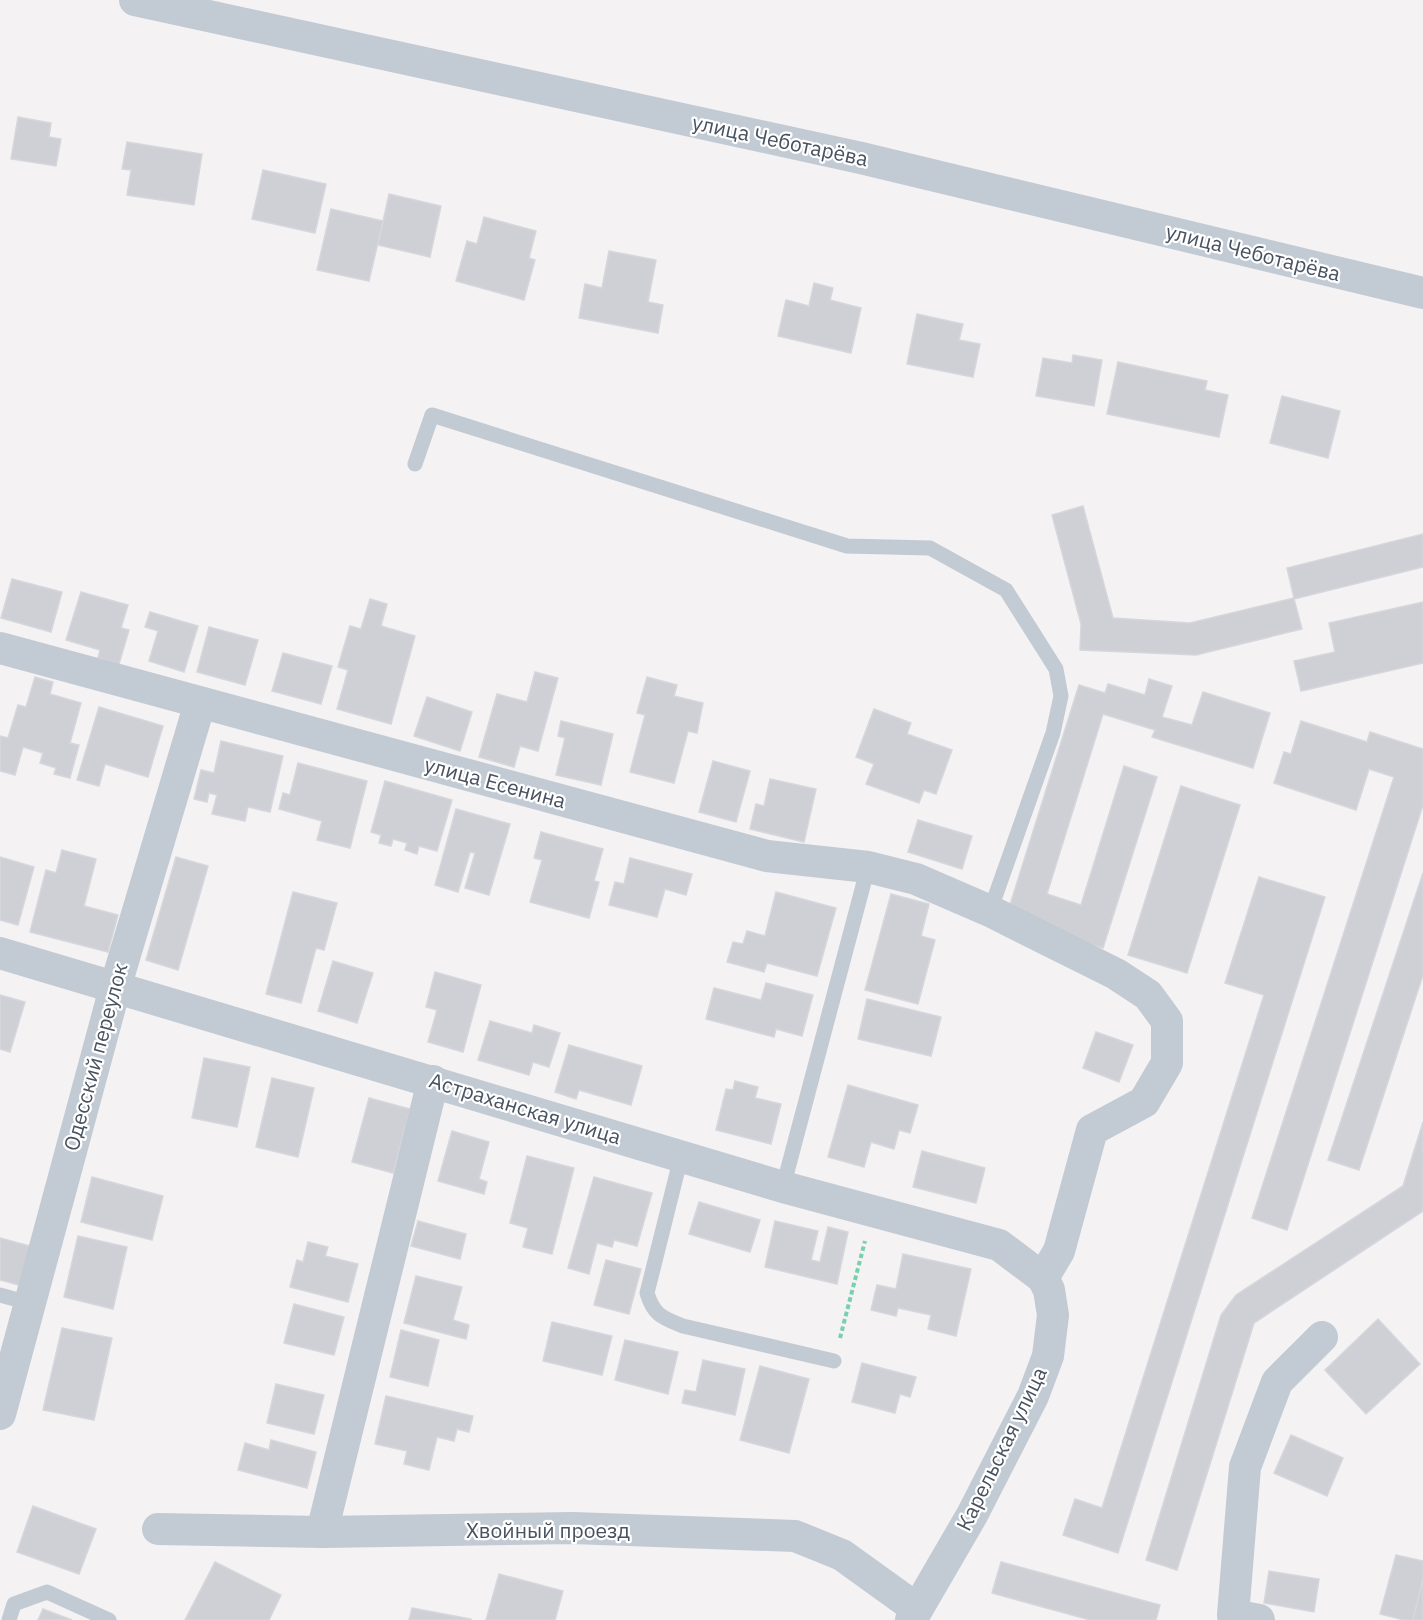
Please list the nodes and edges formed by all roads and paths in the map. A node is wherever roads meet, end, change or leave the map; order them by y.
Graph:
1 (135, 0) edge
2 (1423, 293) edge
3 (415, 464) dead end
4 (0, 648) edge
5 (200, 703) junction
6 (868, 867) junction
7 (990, 910) junction
8 (0, 953) edge
9 (115, 988) junction
10 (433, 1081) junction
11 (681, 1157) junction
12 (783, 1187) junction
13 (873, 1211) junction
14 (1043, 1278) junction
15 (15, 1299) edge
16 (1322, 1337) dead end
17 (834, 1361) joint
18 (0, 1414) edge
19 (158, 1528) dead end
20 (322, 1532) junction
21 (914, 1614) edge
22 (9, 1620) edge
23 (109, 1620) edge
24 (1259, 1620) edge

1 - 2 street, улица Чеботарёва
3 - 7 lane
4 - 5 street, улица Есенина
5 - 6 street, улица Есенина
5 - 9 street, Одесский переулок
6 - 7 street, улица Есенина
6 - 12 lane
7 - 14 street
8 - 9 street, Астраханская улица
9 - 10 street, Астраханская улица
9 - 15 street, Одесский переулок
10 - 11 street, Астраханская улица
10 - 20 street
11 - 12 street, Астраханская улица
11 - 17 lane
12 - 13 street, Астраханская улица
13 - 14 street, Астраханская улица
13 - 17 path
14 - 21 street, Карельская улица
15 - 18 street, Одесский переулок
16 - 24 street
19 - 20 street, Хвойный проезд
20 - 21 street, Хвойный проезд
22 - 23 lane

